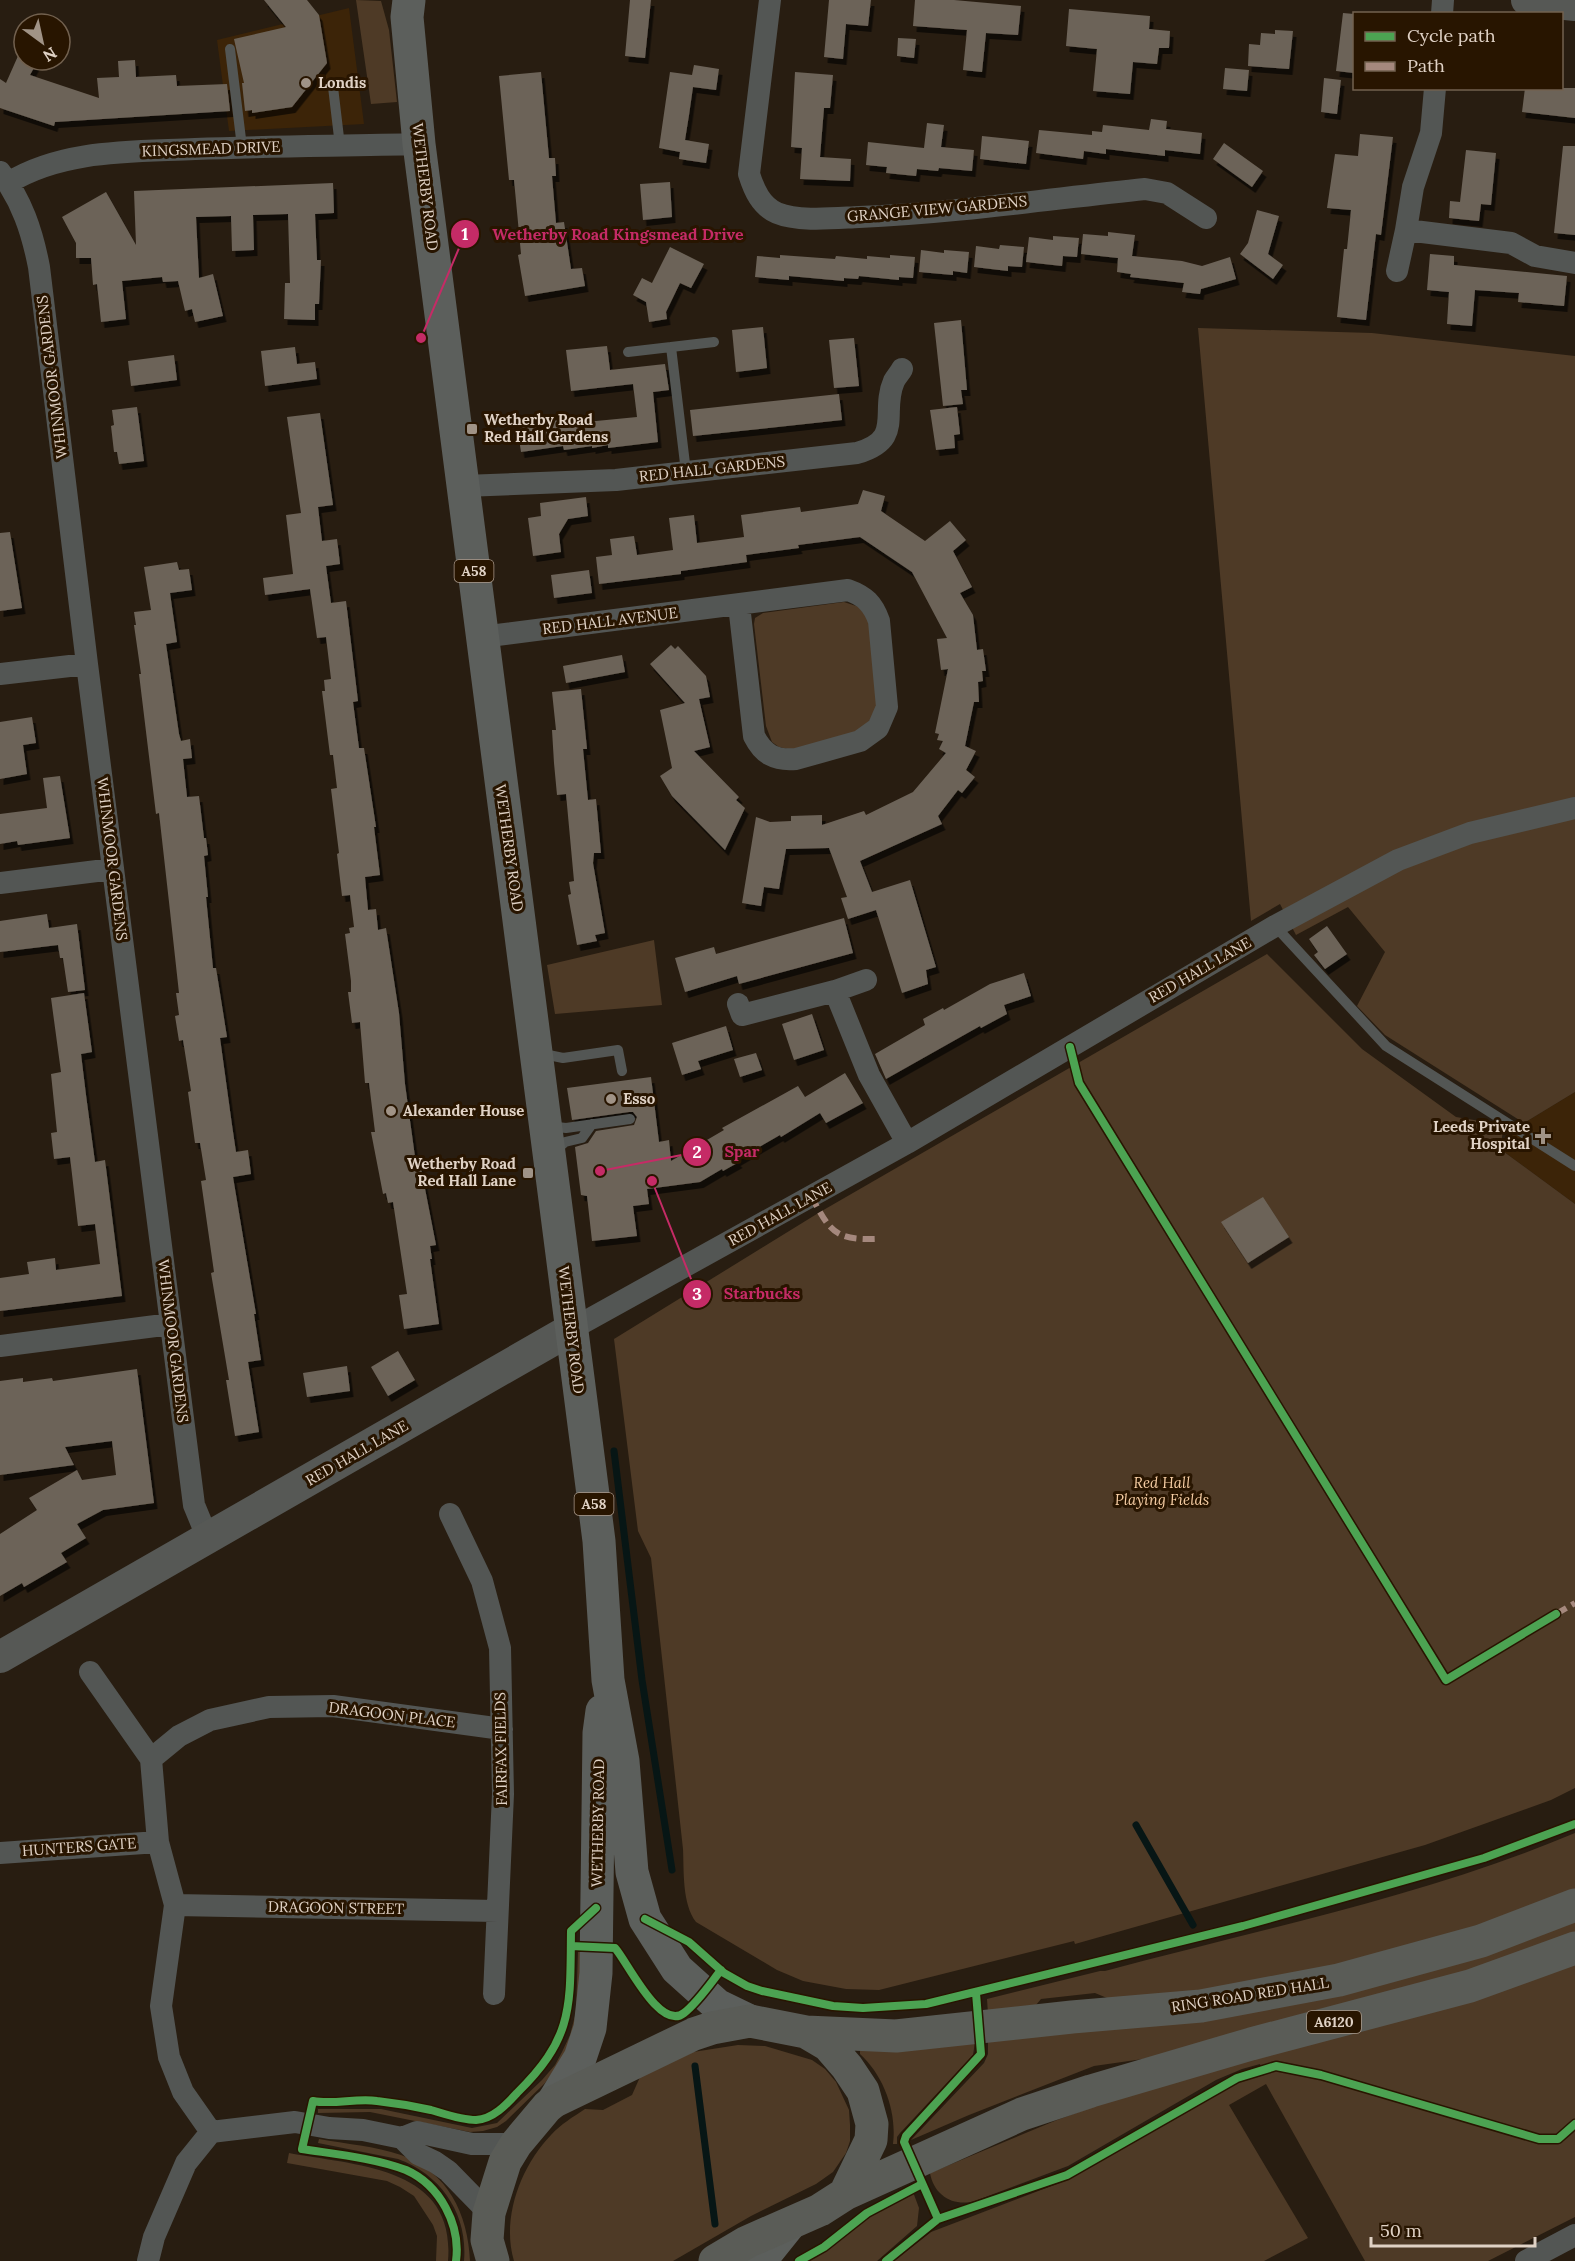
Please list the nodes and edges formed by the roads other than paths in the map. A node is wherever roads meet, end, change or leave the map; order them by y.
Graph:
1 (770, 0) edge
2 (1527, 0) edge
3 (404, 6) edge
4 (1575, 6) edge
5 (230, 49) dead end
6 (333, 87) dead end
7 (1435, 90) edge
8 (419, 144) junction
9 (340, 146) junction
10 (242, 147) junction
11 (4, 177) edge
12 (1206, 218) dead end
13 (1406, 230) junction
14 (1575, 263) edge
15 (1397, 271) dead end
16 (714, 342) dead end
17 (671, 347) junction
18 (628, 352) dead end
19 (902, 369) dead end
20 (686, 472) junction
21 (464, 486) junction
22 (739, 605) junction
23 (481, 637) junction
24 (87, 664) junction
25 (0, 674) edge
26 (1575, 808) edge
27 (113, 869) junction
28 (0, 883) edge
29 (1275, 926) junction
30 (866, 980) dead end
31 (835, 991) junction
32 (738, 1004) dead end
33 (536, 1052) junction
34 (622, 1071) dead end
35 (630, 1119) dead end
36 (592, 1124) junction
37 (545, 1126) junction
38 (907, 1143) junction
39 (549, 1158) junction
40 (1575, 1166) edge
41 (171, 1324) junction
42 (570, 1330) junction
43 (0, 1346) edge
44 (450, 1514) dead end
45 (208, 1539) junction
46 (0, 1657) edge
47 (90, 1672) dead end
48 (608, 1680) junction
49 (502, 1730) junction
50 (151, 1759) junction
51 (158, 1842) junction
52 (0, 1853) edge
53 (176, 1905) junction
54 (1575, 1905) edge
55 (497, 1911) junction
56 (1575, 1948) edge
57 (494, 1994) dead end
58 (750, 2021) junction
59 (806, 2032) junction
60 (554, 2102) junction
61 (211, 2132) junction
62 (402, 2138) junction
63 (516, 2144) junction
64 (845, 2194) junction
65 (789, 2225) junction
66 (1575, 2235) edge
67 (489, 2244) edge
68 (148, 2261) edge
69 (715, 2261) edge
70 (760, 2261) edge
71 (1526, 2261) edge

1 - 12 street, GRANGE VIEW GARDENS
2 - 4 street
3 - 8 main road, WETHERBY ROAD / A58
5 - 10 lane
6 - 9 lane
7 - 13 street
8 - 9 street, KINGSMEAD DRIVE
8 - 21 main road, WETHERBY ROAD / A58
9 - 10 street, KINGSMEAD DRIVE
10 - 11 street, KINGSMEAD DRIVE
11 - 24 street, WHINMOOR GARDENS
13 - 14 street
13 - 15 street
16 - 17 lane
17 - 18 lane
17 - 20 lane
19 - 20 street, RED HALL GARDENS
20 - 21 street, RED HALL GARDENS
21 - 23 main road, WETHERBY ROAD / A58
22 - 22 street, RED HALL AVENUE
22 - 23 street, RED HALL AVENUE
23 - 33 main road, WETHERBY ROAD / A58
24 - 25 street
24 - 27 street, WHINMOOR GARDENS
26 - 29 street, RED HALL LANE
27 - 28 street
27 - 41 street, WHINMOOR GARDENS
29 - 38 street, RED HALL LANE
29 - 40 lane
30 - 31 street
31 - 32 street
31 - 38 street
33 - 34 lane
33 - 37 main road, WETHERBY ROAD / A58
35 - 36 lane
36 - 37 lane
36 - 39 lane
37 - 39 main road, WETHERBY ROAD / A58
38 - 42 street, RED HALL LANE
39 - 42 main road, WETHERBY ROAD / A58
41 - 43 street
41 - 45 street, WHINMOOR GARDENS
42 - 45 street, RED HALL LANE
42 - 48 main road, WETHERBY ROAD / A58
44 - 49 street, FAIRFAX FIELDS
45 - 46 street, RED HALL LANE
47 - 50 street
48 - 58 main road, WETHERBY ROAD / A58
48 - 60 main road, WETHERBY ROAD / A58
49 - 50 street, DRAGOON PLACE
49 - 55 street, FAIRFAX FIELDS
50 - 51 street
51 - 52 street, HUNTERS GATE
51 - 53 street
53 - 55 street, DRAGOON STREET
53 - 61 street
54 - 59 highway, RING ROAD RED HALL
55 - 57 street, FAIRFAX FIELDS
56 - 64 highway, A6120
58 - 59 highway
58 - 60 highway
59 - 64 highway
60 - 63 highway
61 - 62 street
61 - 68 street
62 - 63 street
62 - 67 street
63 - 67 highway
64 - 65 highway
65 - 69 highway
65 - 70 main road
66 - 71 street

